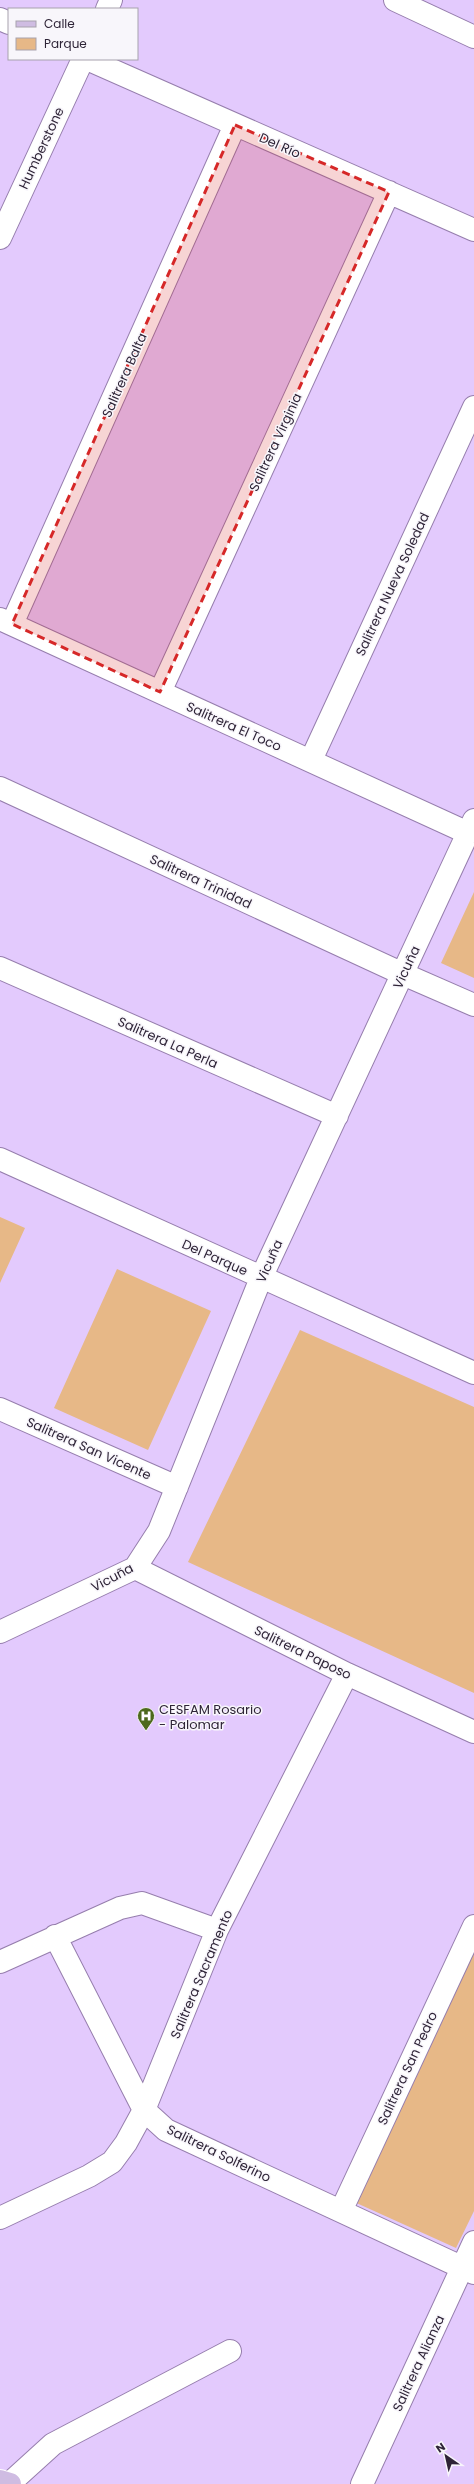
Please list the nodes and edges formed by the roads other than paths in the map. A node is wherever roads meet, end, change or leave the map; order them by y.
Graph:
1 (394, 0) edge
2 (474, 37) edge
3 (83, 60) edge
4 (89, 60) edge
5 (235, 125) junction
6 (389, 192) junction
7 (474, 230) edge
8 (0, 238) edge
9 (474, 407) edge
10 (6, 622) edge
11 (160, 692) junction
12 (311, 760) junction
13 (0, 788) edge
14 (471, 826) edge
15 (0, 968) edge
16 (402, 974) junction
17 (474, 1005) edge
18 (337, 1116) junction
19 (0, 1159) edge
20 (261, 1278) junction
21 (474, 1373) edge
22 (0, 1409) edge
23 (177, 1487) junction
24 (135, 1568) junction
25 (0, 1632) edge
26 (347, 1674) junction
27 (474, 1732) edge
28 (474, 1926) edge
29 (217, 1930) junction
30 (55, 1936) junction
31 (0, 1962) edge
32 (144, 2110) junction
33 (341, 2211) junction
34 (0, 2218) edge
35 (474, 2242) edge
36 (468, 2270) edge
37 (230, 2351) dead end
38 (0, 2481) edge
39 (10, 2484) edge
40 (362, 2484) edge

1 - 2 street
3 - 8 street, Humberstone
4 - 5 street, Del Río
5 - 6 street, Del Río
5 - 10 street, Salitrera Balta
6 - 7 street, Del Río
6 - 11 street, Salitrera Virginia
9 - 12 street, Salitrera Nueva Soledad
10 - 11 street, Salitrera El Toco
11 - 12 street, Salitrera El Toco
12 - 14 street, Salitrera El Toco
13 - 16 street, Salitrera Trinidad
14 - 16 street, Vicuña
15 - 18 street, Salitrera La Perla
16 - 17 street, Salitrera Trinidad
16 - 18 street, Vicuña
18 - 20 street, Vicuña
19 - 20 street, Del Parque
20 - 21 street, Del Parque
20 - 23 street, Vicuña
22 - 23 street, Salitrera San Vicente
23 - 24 street, Vicuña
24 - 25 street, Vicuña
24 - 26 street, Salitrera Paposo
26 - 27 street, Salitrera Paposo
26 - 29 street, Salitrera Sacramento
28 - 33 street, Salitrera San Pedro
29 - 30 street
29 - 32 street, Salitrera Sacramento
30 - 31 street
30 - 32 street, Salitrera Solferino
32 - 33 street, Salitrera Solferino
32 - 34 street, Salitrera Sacramento
33 - 36 street, Salitrera Solferino
35 - 36 street, Salitrera Alianza
36 - 40 street, Salitrera Alianza
37 - 39 street
38 - 39 main road

